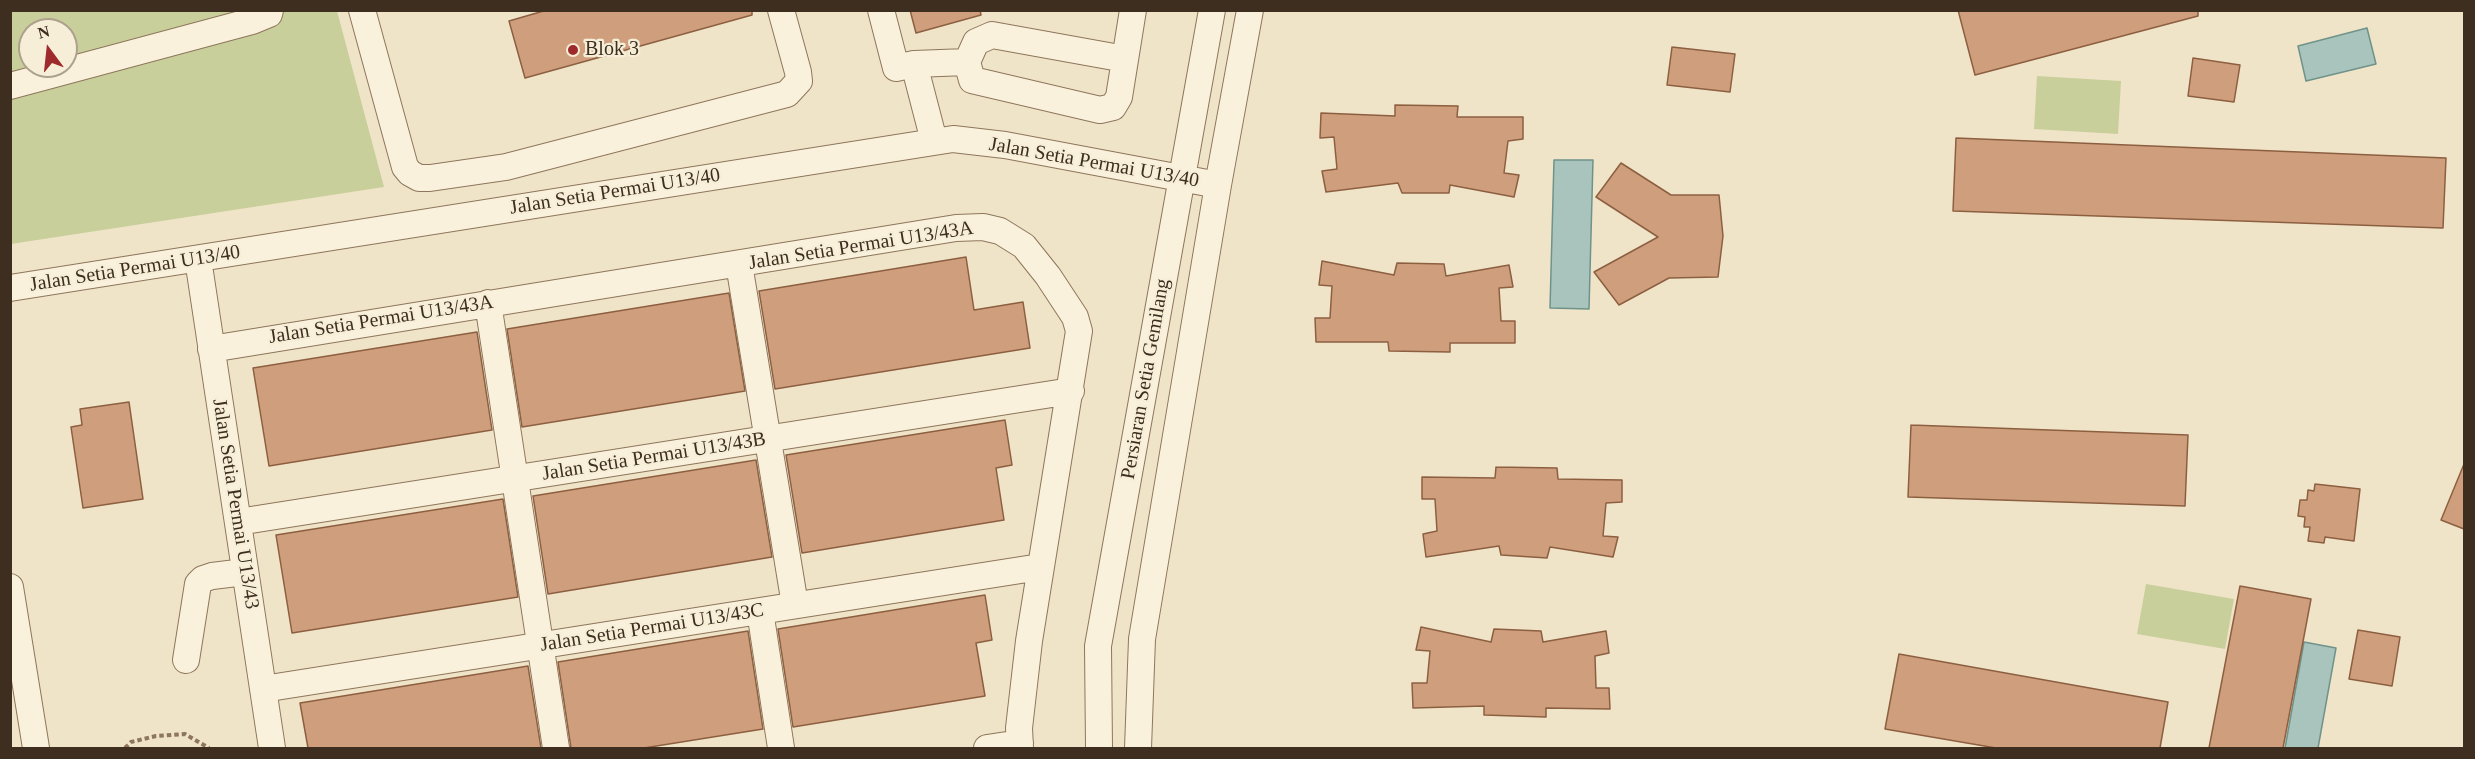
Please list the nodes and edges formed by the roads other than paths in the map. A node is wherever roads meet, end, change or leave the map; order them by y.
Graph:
1 (270, 10) edge
2 (362, 10) edge
3 (781, 10) edge
4 (881, 10) edge
5 (1133, 10) edge
6 (1212, 10) edge
7 (1250, 10) edge
8 (1125, 59) junction
9 (967, 62) junction
10 (905, 66) junction
11 (10, 86) edge
12 (934, 141) junction
13 (1182, 179) junction
14 (1218, 185) junction
15 (198, 259) junction
16 (739, 264) junction
17 (10, 288) edge
18 (488, 303) junction
19 (212, 349) junction
20 (1071, 391) junction
21 (768, 439) junction
22 (515, 479) junction
23 (238, 522) junction
24 (1040, 567) junction
25 (245, 572) junction
26 (10, 587) edge
27 (795, 605) junction
28 (760, 611) junction
29 (540, 645) junction
30 (186, 660) dead end
31 (263, 689) junction
32 (21, 722) edge
33 (1020, 746) edge
34 (36, 748) edge
35 (272, 748) edge
36 (556, 748) edge
37 (781, 748) edge
38 (987, 748) edge
39 (1099, 748) edge
40 (1138, 748) edge

1 - 11 street
2 - 3 street
4 - 10 street
5 - 8 street
6 - 13 street, Persiaran Setia Gemilang
7 - 14 street, Persiaran Setia Gemilang
8 - 9 street
8 - 9 street
9 - 10 street
10 - 12 street
12 - 13 street, Jalan Setia Permai U13/40
12 - 15 street, Jalan Setia Permai U13/40
13 - 14 street, Jalan Setia Permai U13/40
13 - 39 street, Persiaran Setia Gemilang
14 - 40 street, Persiaran Setia Gemilang
15 - 17 street, Jalan Setia Permai U13/40
15 - 19 street, Jalan Setia Permai U13/43
16 - 18 street, Jalan Setia Permai U13/43A
16 - 20 street, Jalan Setia Permai U13/43A
16 - 21 street
18 - 19 street, Jalan Setia Permai U13/43A
18 - 22 street
19 - 23 street, Jalan Setia Permai U13/43
20 - 21 street, Jalan Setia Permai U13/43B
20 - 24 street, Jalan Setia Permai U13/43A
21 - 22 street, Jalan Setia Permai U13/43B
21 - 27 street
22 - 23 street, Jalan Setia Permai U13/43B
22 - 29 street
23 - 25 street, Jalan Setia Permai U13/43
24 - 27 street, Jalan Setia Permai U13/43C
24 - 33 street, Jalan Setia Permai U13/43A
25 - 30 street
25 - 31 street, Jalan Setia Permai U13/43
26 - 32 street
27 - 28 street, Jalan Setia Permai U13/43C
28 - 29 street, Jalan Setia Permai U13/43C
28 - 37 street
29 - 31 street, Jalan Setia Permai U13/43C
29 - 36 street
31 - 35 street, Jalan Setia Permai U13/43
32 - 34 street
33 - 38 street

